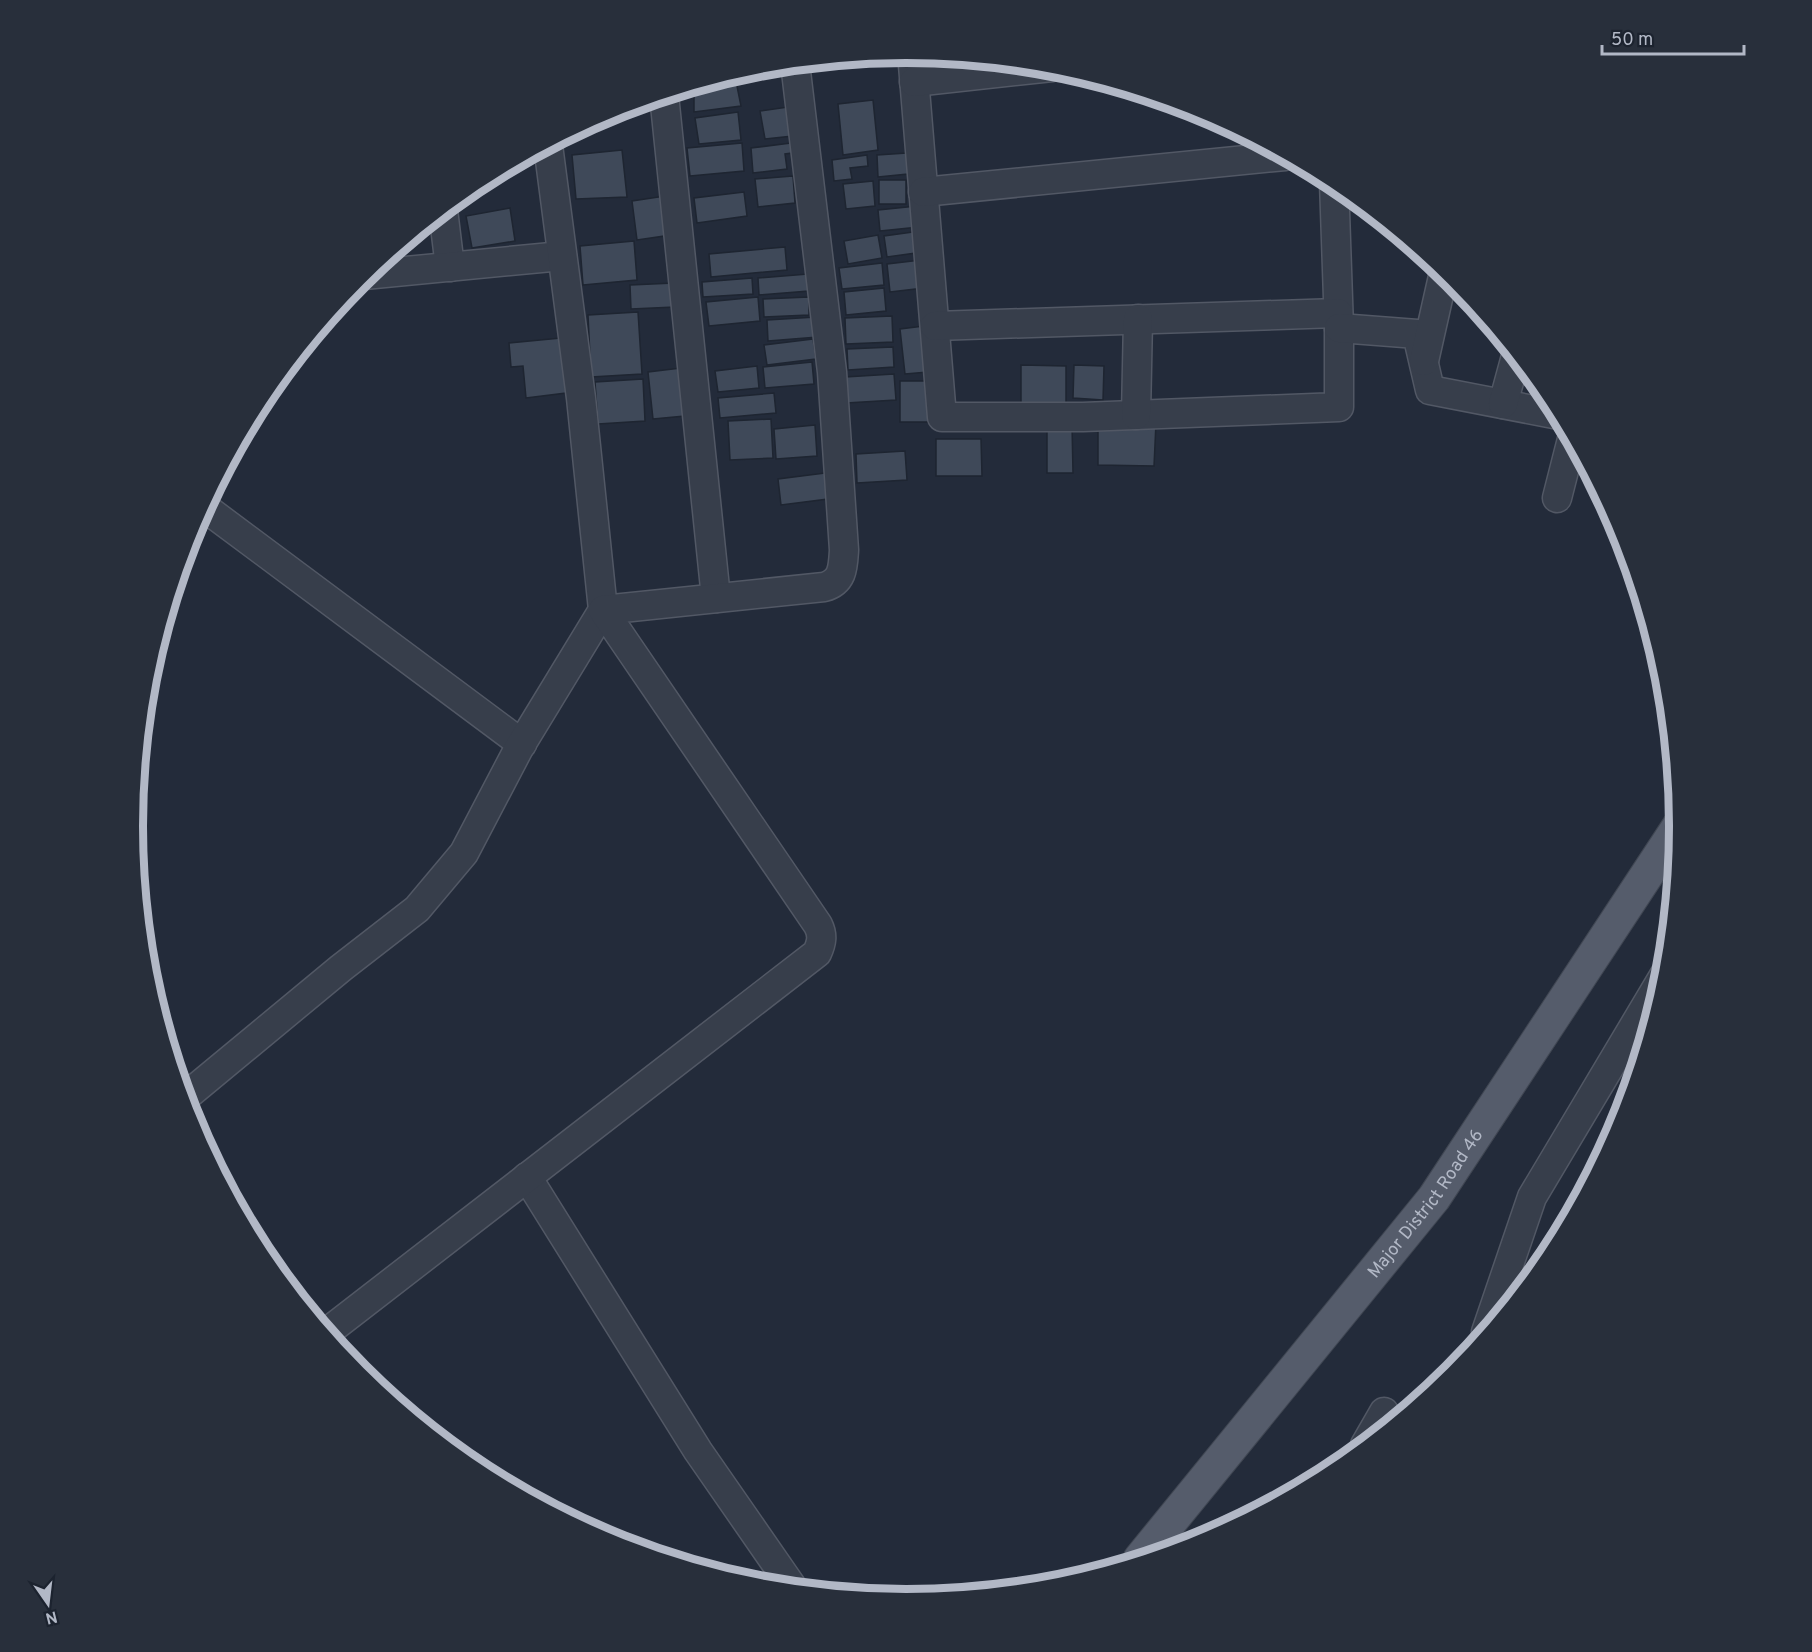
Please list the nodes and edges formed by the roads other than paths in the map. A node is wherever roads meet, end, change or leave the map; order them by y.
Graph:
1 (913, 63) edge
2 (1013, 71) edge
3 (796, 72) edge
4 (914, 82) junction
5 (665, 102) edge
6 (549, 152) edge
7 (1273, 157) edge
8 (923, 192) junction
9 (1342, 201) edge
10 (444, 219) edge
11 (562, 256) junction
12 (450, 267) junction
13 (380, 273) edge
14 (1442, 282) edge
15 (1138, 319) junction
16 (1339, 320) junction
17 (935, 326) junction
18 (1423, 363) junction
19 (1513, 365) edge
20 (1503, 404) junction
21 (1547, 413) edge
22 (1136, 415) junction
23 (1569, 449) edge
24 (1557, 498) dead end
25 (211, 512) edge
26 (716, 598) junction
27 (603, 610) junction
28 (522, 744) junction
29 (1668, 842) edge
30 (1648, 1003) edge
31 (191, 1092) edge
32 (527, 1177) junction
33 (1503, 1301) edge
34 (332, 1329) edge
35 (1384, 1412) dead end
36 (1376, 1427) edge
37 (1152, 1549) edge
38 (787, 1579) edge

1 - 4 street
2 - 4 street
3 - 26 street
4 - 8 street
5 - 26 street
6 - 11 street
7 - 8 street
8 - 17 street
9 - 16 street
10 - 12 street
11 - 12 street
11 - 27 street
12 - 13 street
14 - 18 street
15 - 16 street
15 - 17 street
15 - 22 street
16 - 18 street
16 - 22 street
17 - 22 street
18 - 20 street
19 - 20 street
20 - 21 street
23 - 24 street
25 - 28 street
26 - 27 street
27 - 28 street
27 - 32 street
28 - 31 street
29 - 37 main road, Major District Road 46
30 - 33 street
32 - 34 street
32 - 38 street
35 - 36 street

